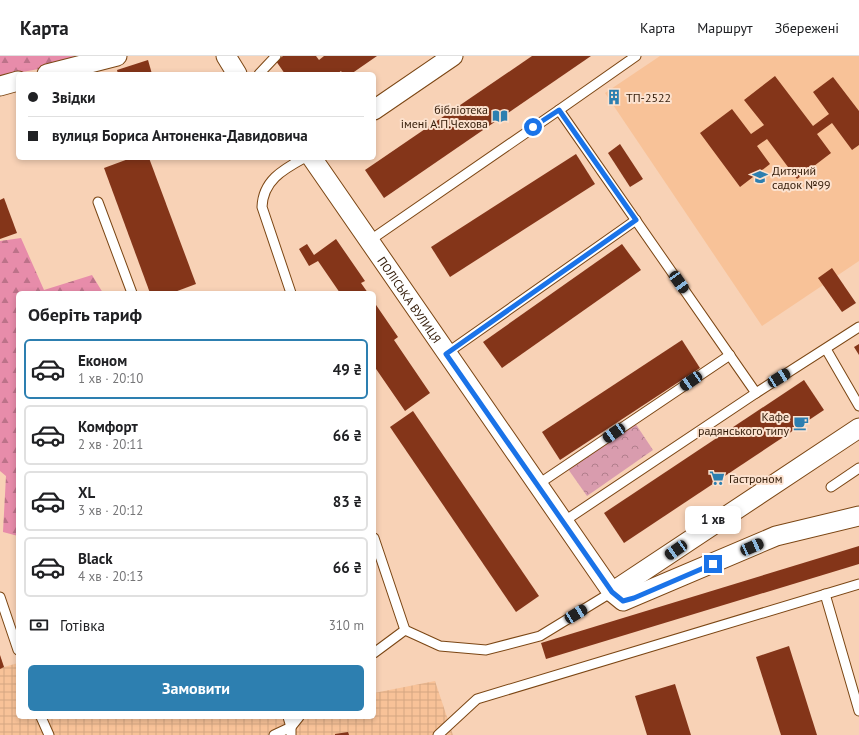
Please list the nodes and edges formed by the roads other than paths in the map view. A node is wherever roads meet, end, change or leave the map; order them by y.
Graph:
1 (117, 56) edge
2 (226, 56) edge
3 (276, 56) edge
4 (453, 56) edge
5 (636, 56) edge
6 (55, 72) edge
7 (236, 72) edge
8 (261, 72) edge
9 (16, 82) edge
10 (0, 86) edge
11 (376, 109) edge
12 (559, 110) junction
13 (301, 160) edge
14 (313, 160) edge
15 (98, 202) dead end
16 (636, 220) junction
17 (369, 241) junction
18 (131, 291) edge
19 (290, 291) edge
20 (859, 327) edge
21 (826, 349) junction
22 (446, 354) junction
23 (730, 355) junction
24 (756, 393) junction
25 (859, 406) edge
26 (859, 428) edge
27 (859, 468) edge
28 (537, 485) junction
29 (832, 487) dead end
30 (859, 516) edge
31 (563, 522) junction
32 (376, 544) edge
33 (859, 584) edge
34 (612, 592) junction
35 (825, 594) junction
36 (0, 597) edge
37 (405, 630) junction
38 (16, 644) edge
39 (376, 652) edge
40 (859, 711) edge
41 (42, 719) edge
42 (288, 719) edge
43 (298, 719) edge
44 (291, 731) edge
45 (49, 735) edge
46 (274, 735) edge
47 (438, 735) edge

1 - 6 street
2 - 7 street
3 - 8 lane
4 - 11 street
5 - 12 lane
9 - 10 street
12 - 16 lane
12 - 17 lane
13 - 19 lane
14 - 17 street, ПОЛІСЬКА ВУЛИЦЯ
15 - 18 lane
16 - 22 lane
16 - 23 lane
17 - 22 street, ПОЛІСЬКА ВУЛИЦЯ
20 - 21 lane
21 - 24 lane
21 - 25 lane
22 - 28 street, ПОЛІСЬКА ВУЛИЦЯ
23 - 24 lane
23 - 28 lane
24 - 31 lane
26 - 34 street
27 - 29 lane
28 - 31 street, ПОЛІСЬКА ВУЛИЦЯ
30 - 34 street
31 - 34 street, ПОЛІСЬКА ВУЛИЦЯ
32 - 37 lane
33 - 35 lane
34 - 37 lane
35 - 40 lane
35 - 47 lane
36 - 38 lane
37 - 39 lane
41 - 45 lane
42 - 44 lane
43 - 44 lane
44 - 46 lane

